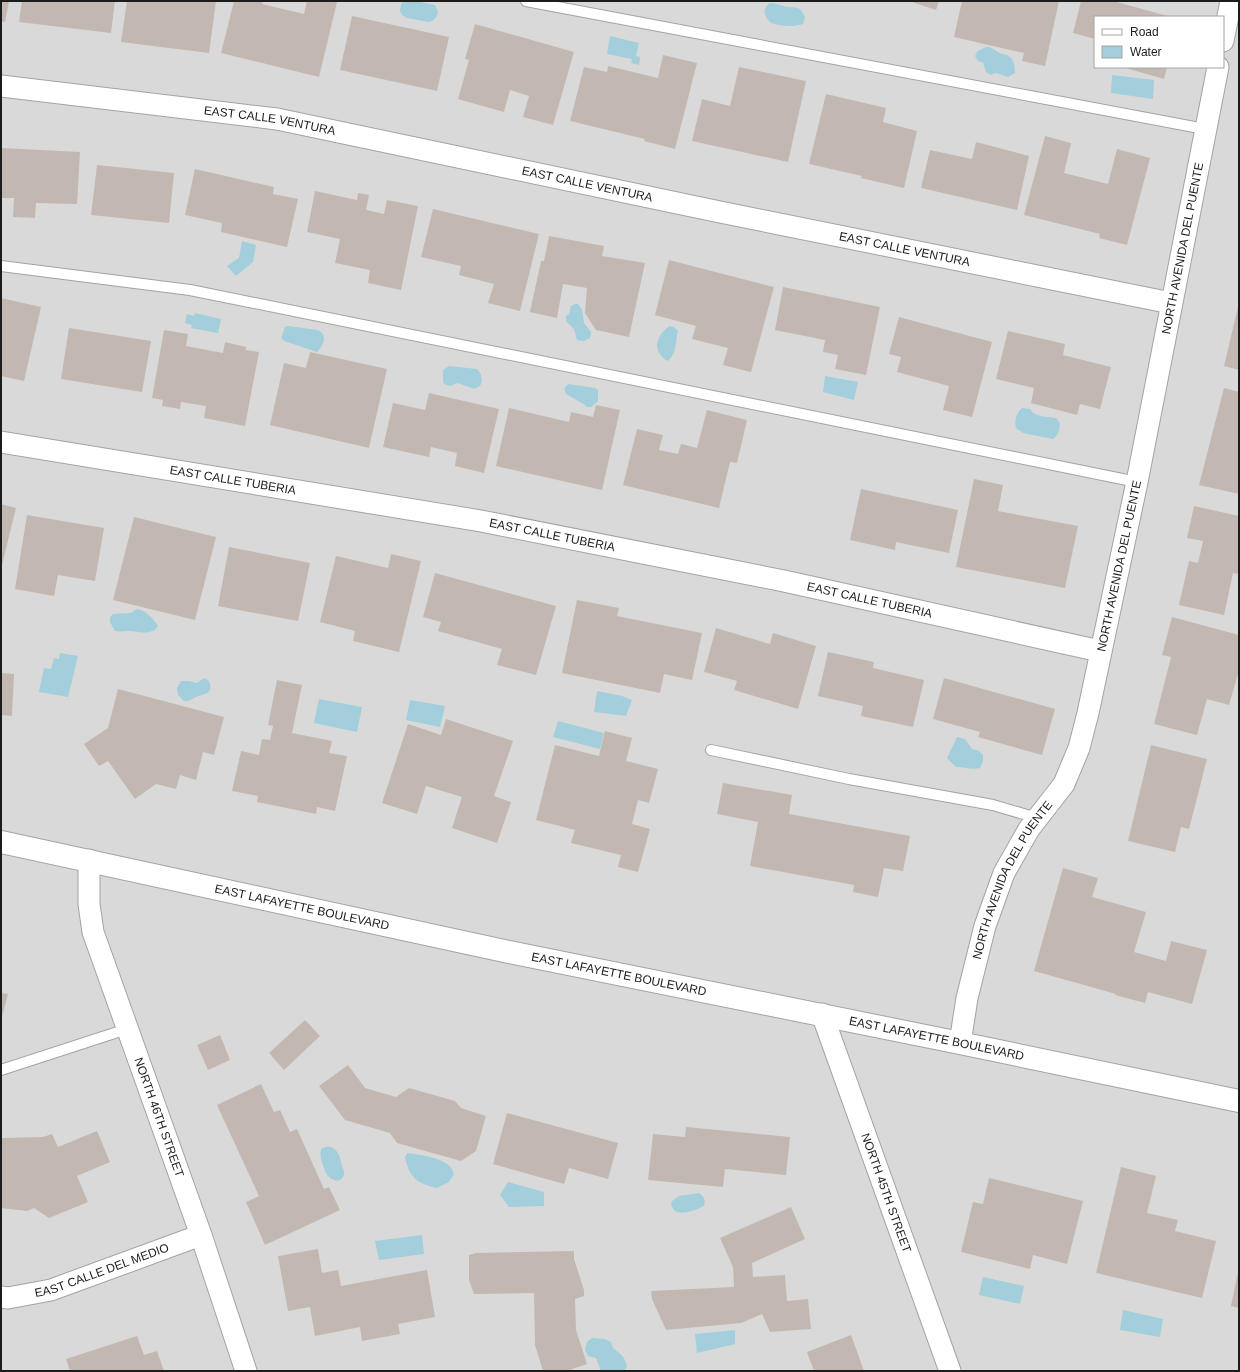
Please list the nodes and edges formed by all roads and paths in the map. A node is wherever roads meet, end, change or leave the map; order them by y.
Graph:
1 (526, 1) edge
2 (1231, 1) edge
3 (1224, 35) edge
4 (1218, 68) edge
5 (1, 86) edge
6 (1205, 129) junction
7 (1, 266) edge
8 (1171, 303) junction
9 (1, 442) edge
10 (1136, 482) junction
11 (1100, 651) junction
12 (711, 750) dead end
13 (1037, 818) junction
14 (1, 842) edge
15 (89, 860) junction
16 (822, 1014) junction
17 (127, 1029) junction
18 (960, 1043) junction
19 (1, 1070) edge
20 (1239, 1101) edge
21 (201, 1235) junction
22 (1, 1297) edge
23 (246, 1371) edge
24 (950, 1371) edge

1 - 6 lane
2 - 3 street
4 - 6 street, NORTH AVENIDA DEL PUENTE
5 - 8 street, EAST CALLE VENTURA
6 - 8 street, NORTH AVENIDA DEL PUENTE
7 - 10 lane
8 - 10 street, NORTH AVENIDA DEL PUENTE
9 - 11 street, EAST CALLE TUBERIA
10 - 11 street, NORTH AVENIDA DEL PUENTE
11 - 13 street, NORTH AVENIDA DEL PUENTE
12 - 13 lane
13 - 18 street, NORTH AVENIDA DEL PUENTE
14 - 15 street, EAST LAFAYETTE BOULEVARD
15 - 16 street, EAST LAFAYETTE BOULEVARD
15 - 17 street, NORTH 46TH STREET
16 - 18 street, EAST LAFAYETTE BOULEVARD
16 - 24 street, NORTH 45TH STREET
17 - 19 lane
17 - 21 street, NORTH 46TH STREET
18 - 20 street, EAST LAFAYETTE BOULEVARD
21 - 22 street, EAST CALLE DEL MEDIO
21 - 23 street, NORTH 46TH STREET

